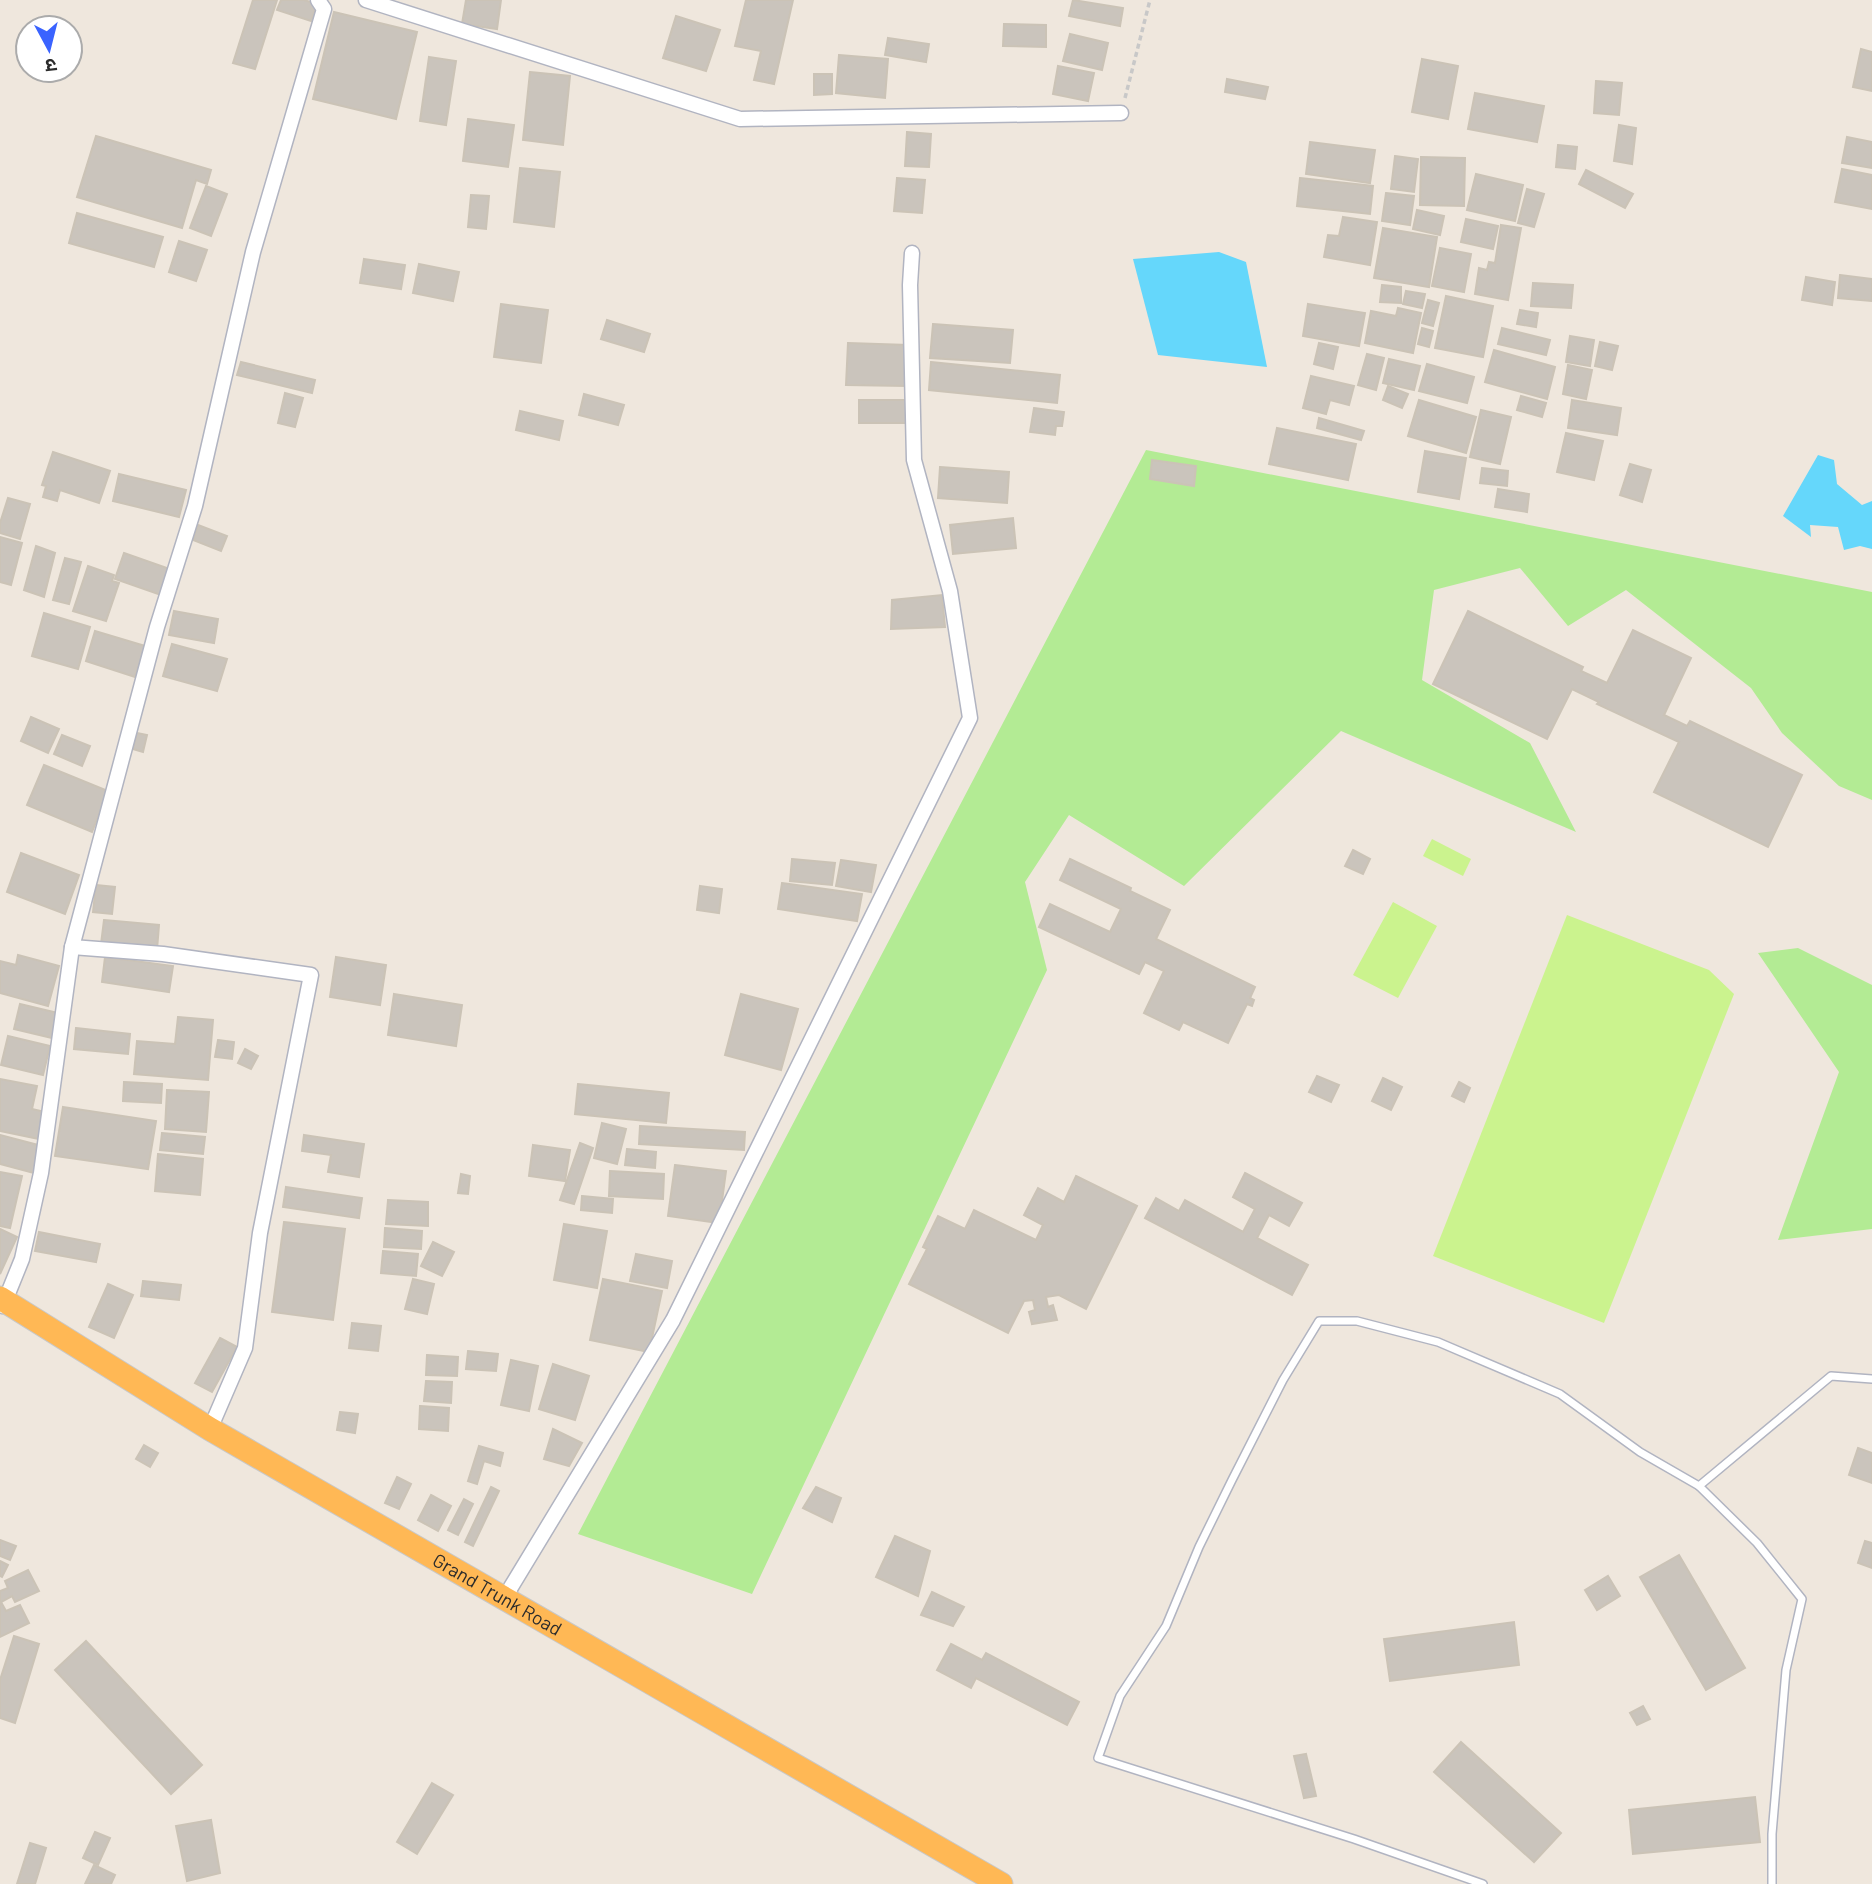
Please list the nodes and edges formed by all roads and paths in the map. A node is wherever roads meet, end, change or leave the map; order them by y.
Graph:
1 (318, 0) edge
2 (366, 0) edge
3 (1150, 0) edge
4 (1121, 113) joint
5 (912, 253) dead end
6 (72, 947) junction
7 (2, 1303) edge
8 (1872, 1379) edge
9 (210, 1429) junction
10 (1699, 1486) junction
11 (506, 1601) junction
12 (1001, 1884) edge
13 (1483, 1884) edge
14 (1772, 1884) edge

1 - 6 street
2 - 4 street
3 - 4 path
5 - 11 street
6 - 7 street
6 - 9 street
7 - 9 highway, Grand Trunk Road
8 - 10 lane
9 - 11 highway, Grand Trunk Road
10 - 13 lane
10 - 14 lane
11 - 12 highway, Grand Trunk Road

